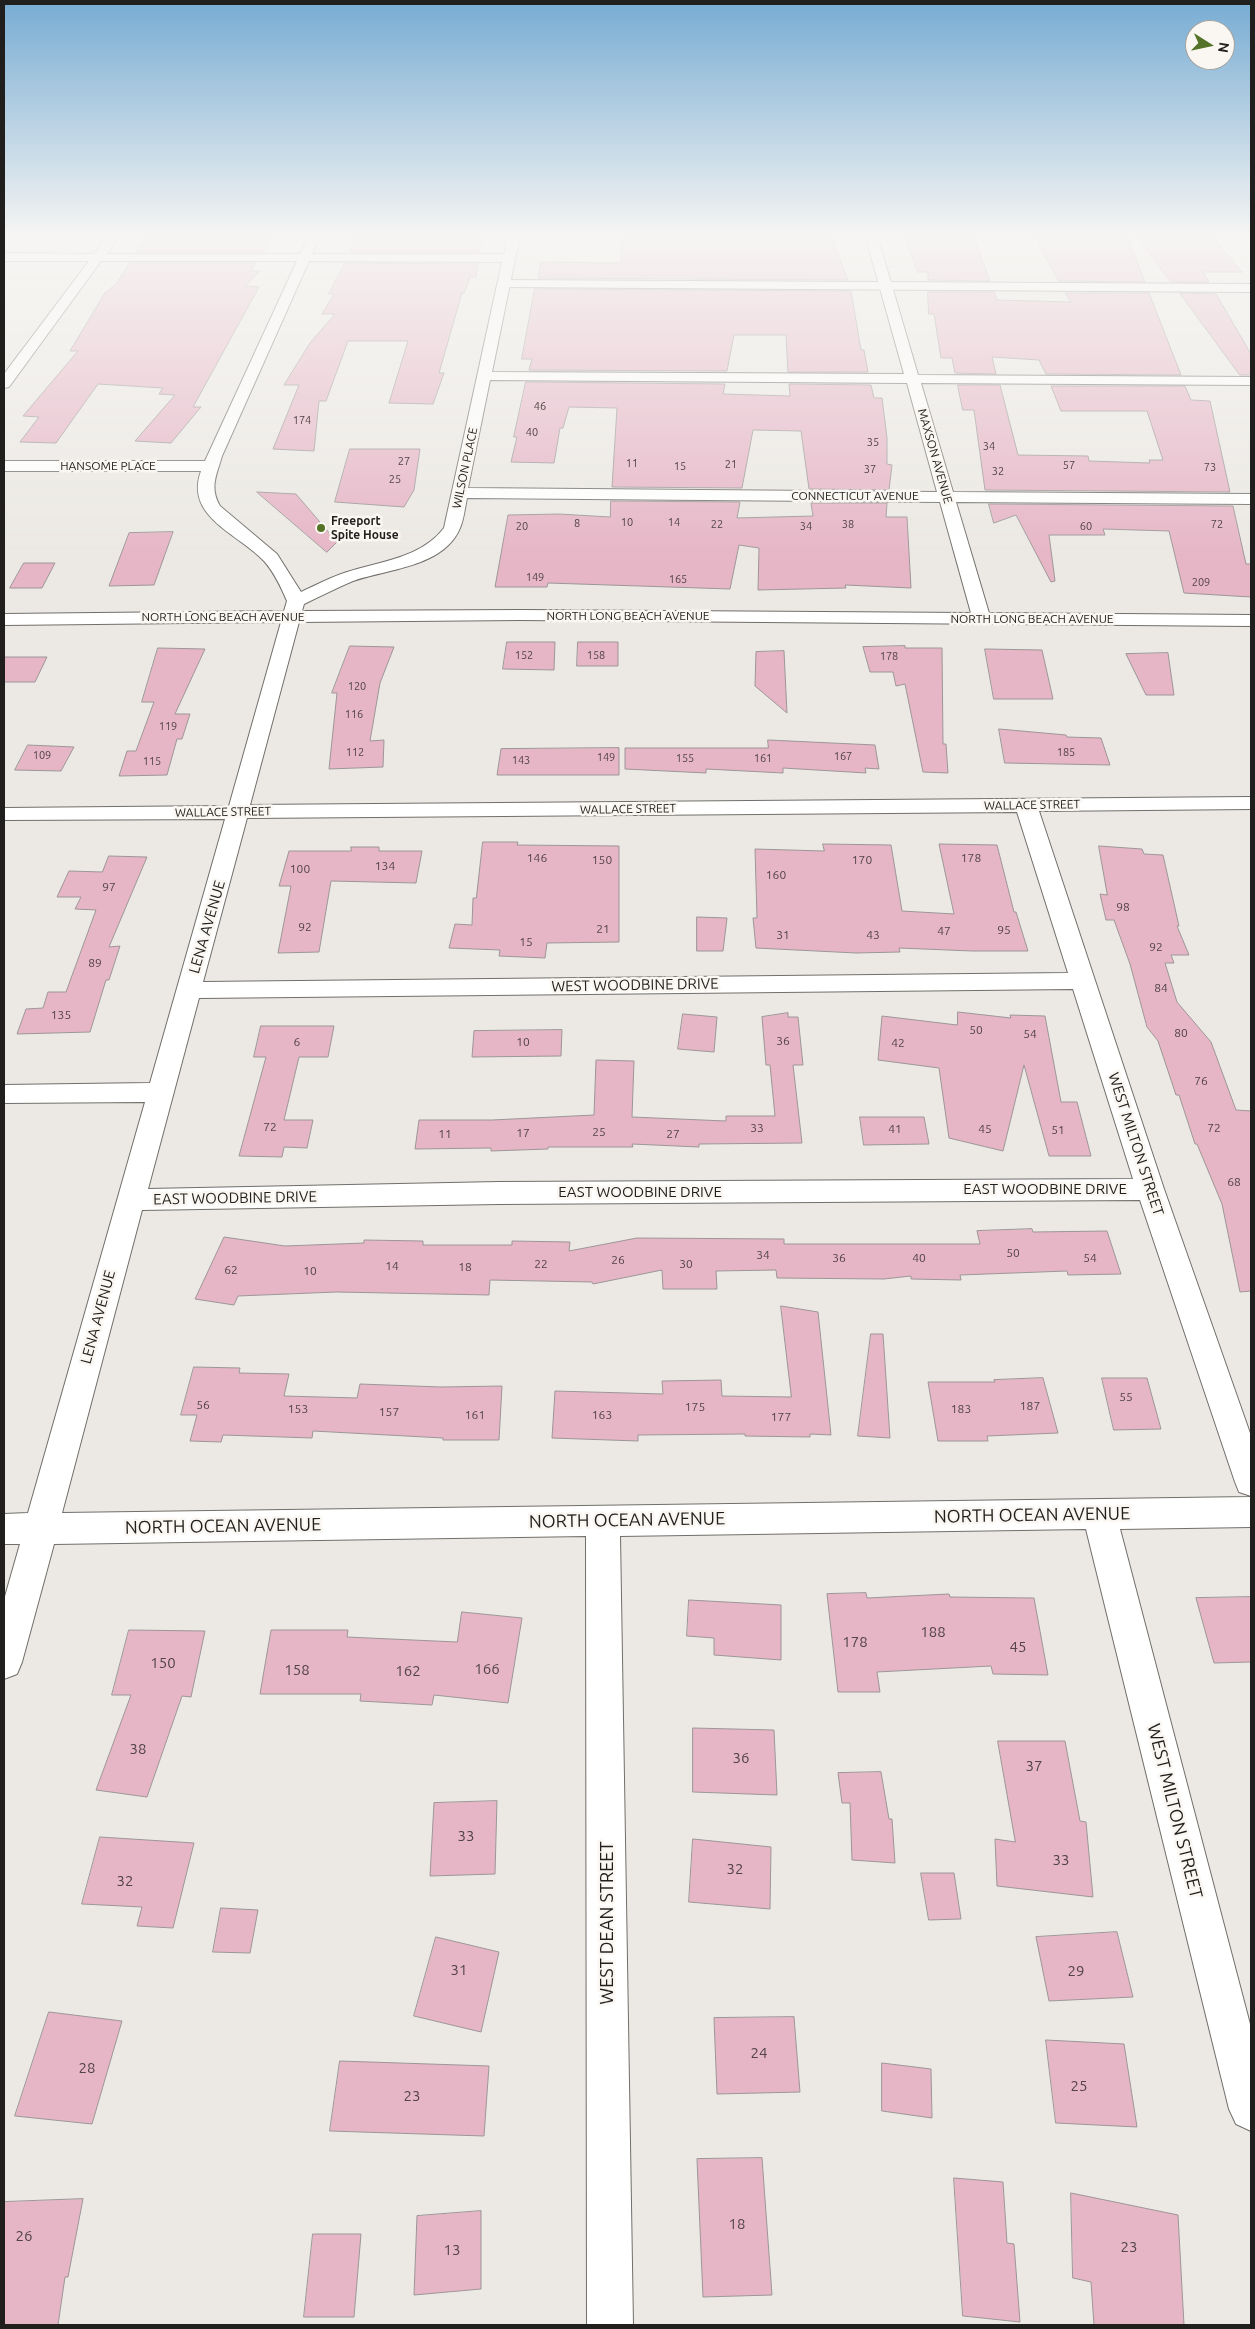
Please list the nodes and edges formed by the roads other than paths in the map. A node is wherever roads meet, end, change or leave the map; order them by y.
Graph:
1 (34, 344) edge
2 (265, 344) edge
3 (491, 344) edge
4 (902, 344) edge
5 (484, 376) junction
6 (912, 379) junction
7 (1251, 381) edge
8 (4, 384) edge
9 (4, 466) edge
10 (212, 466) junction
11 (459, 493) junction
12 (947, 497) junction
13 (1251, 499) edge
14 (294, 609) junction
15 (4, 619) edge
16 (982, 619) junction
17 (1251, 621) edge
18 (1251, 803) edge
19 (1026, 805) junction
20 (239, 812) junction
21 (4, 814) edge
22 (1082, 981) junction
23 (189, 990) junction
24 (159, 1092) junction
25 (4, 1094) edge
26 (1150, 1189) junction
27 (130, 1200) junction
28 (1251, 1482) edge
29 (1251, 1512) edge
30 (1099, 1514) junction
31 (604, 1520) junction
32 (41, 1528) junction
33 (4, 1529) edge
34 (4, 1662) edge
35 (1251, 2109) edge
36 (610, 2325) edge

1 - 8 street
2 - 10 street
3 - 5 street, WILSON PLACE
4 - 6 street, MAXSON AVENUE
5 - 6 street
5 - 11 street, WILSON PLACE
6 - 7 street
6 - 12 street, MAXSON AVENUE
9 - 10 street, HANSOME PLACE
10 - 14 street
11 - 12 street, CONNECTICUT AVENUE
11 - 14 street, WILSON PLACE
12 - 13 street, CONNECTICUT AVENUE
12 - 16 street, MAXSON AVENUE
14 - 15 street, NORTH LONG BEACH AVENUE
14 - 16 street, NORTH LONG BEACH AVENUE
14 - 20 street, LENA AVENUE
16 - 17 street, NORTH LONG BEACH AVENUE
18 - 19 street, WALLACE STREET
19 - 20 street, WALLACE STREET
19 - 22 street, WEST MILTON STREET
20 - 21 street, WALLACE STREET
20 - 23 street, LENA AVENUE
22 - 23 street, WEST WOODBINE DRIVE
22 - 26 street, WEST MILTON STREET
23 - 24 street, LENA AVENUE
24 - 25 street
24 - 27 street, LENA AVENUE
26 - 27 street, EAST WOODBINE DRIVE
26 - 28 street, WEST MILTON STREET
27 - 32 street, LENA AVENUE
29 - 30 street, NORTH OCEAN AVENUE
30 - 31 street, NORTH OCEAN AVENUE
30 - 35 street, WEST MILTON STREET
31 - 32 street, NORTH OCEAN AVENUE
31 - 36 street, WEST DEAN STREET
32 - 33 street, NORTH OCEAN AVENUE
32 - 34 street, LENA AVENUE

